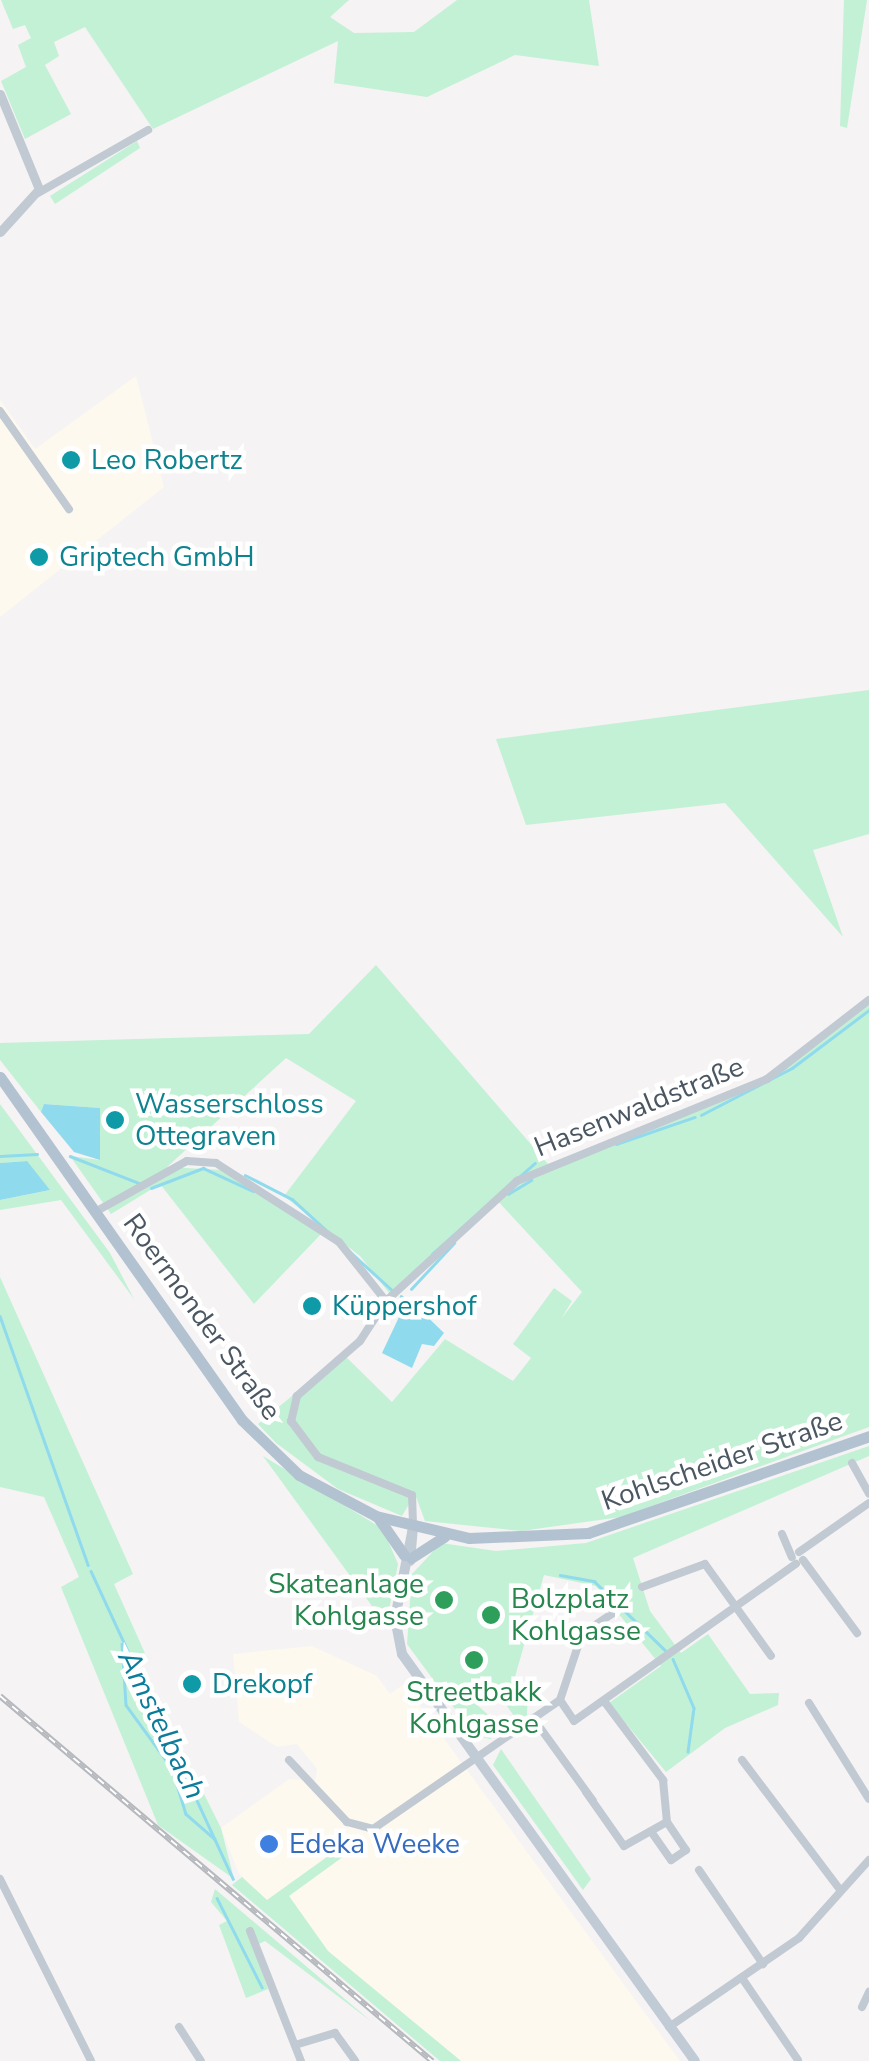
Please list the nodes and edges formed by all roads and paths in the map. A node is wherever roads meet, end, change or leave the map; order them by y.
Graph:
1 (0, 94) edge
2 (148, 130) dead end
3 (38, 192) junction
4 (0, 232) edge
5 (0, 411) edge
6 (69, 509) dead end
7 (869, 1000) edge
8 (2, 1084) edge
9 (95, 1212) junction
10 (386, 1301) junction
11 (869, 1436) edge
12 (852, 1463) dead end
13 (869, 1494) edge
14 (869, 1503) edge
15 (376, 1516) junction
16 (413, 1528) junction
17 (782, 1534) dead end
18 (447, 1535) junction
19 (407, 1556) junction
20 (797, 1558) junction
21 (642, 1588) dead end
22 (736, 1610) junction
23 (615, 1612) dead end
24 (858, 1633) dead end
25 (771, 1656) dead end
26 (560, 1700) junction
27 (604, 1700) junction
28 (809, 1703) dead end
29 (532, 1718) junction
30 (476, 1756) junction
31 (290, 1760) dead end
32 (742, 1760) dead end
33 (869, 1799) edge
34 (667, 1822) junction
35 (652, 1833) junction
36 (869, 1861) edge
37 (699, 1870) dead end
38 (0, 1879) edge
39 (841, 1891) junction
40 (250, 1931) dead end
41 (763, 1964) junction
42 (742, 1978) junction
43 (869, 1992) edge
44 (862, 2007) dead end
45 (179, 2027) dead end
46 (669, 2027) junction
47 (295, 2045) junction
48 (798, 2060) edge
49 (91, 2061) edge
50 (200, 2061) edge
51 (301, 2061) edge
52 (355, 2061) edge
53 (695, 2061) edge

1 - 3 street
2 - 3 street
3 - 4 street
5 - 6 street
7 - 10 street, Hasenwaldstraße
8 - 9 main road, Roermonder Straße
9 - 10 street
9 - 15 main road, Roermonder Straße
10 - 16 street, Hasenwaldstraße
11 - 18 main road, Kohlscheider Straße
12 - 13 street
14 - 20 street
15 - 16 main road, Roermonder Straße
15 - 19 main road
16 - 18 main road, Kohlscheider Straße
16 - 19 main road
17 - 20 street
18 - 19 main road
19 - 30 main road
20 - 22 street
20 - 24 street
21 - 22 street
22 - 25 street
22 - 27 street
23 - 26 street
26 - 27 street
26 - 29 street
27 - 34 street
28 - 33 street
29 - 30 street
29 - 35 street
30 - 31 street
30 - 46 main road
32 - 39 street
34 - 35 street
34 - 35 street
36 - 39 street
37 - 41 street
38 - 49 street
39 - 41 street
40 - 47 street
41 - 42 street
42 - 46 street
42 - 48 street
43 - 44 street
45 - 50 street
46 - 53 main road
47 - 51 street
47 - 52 street

